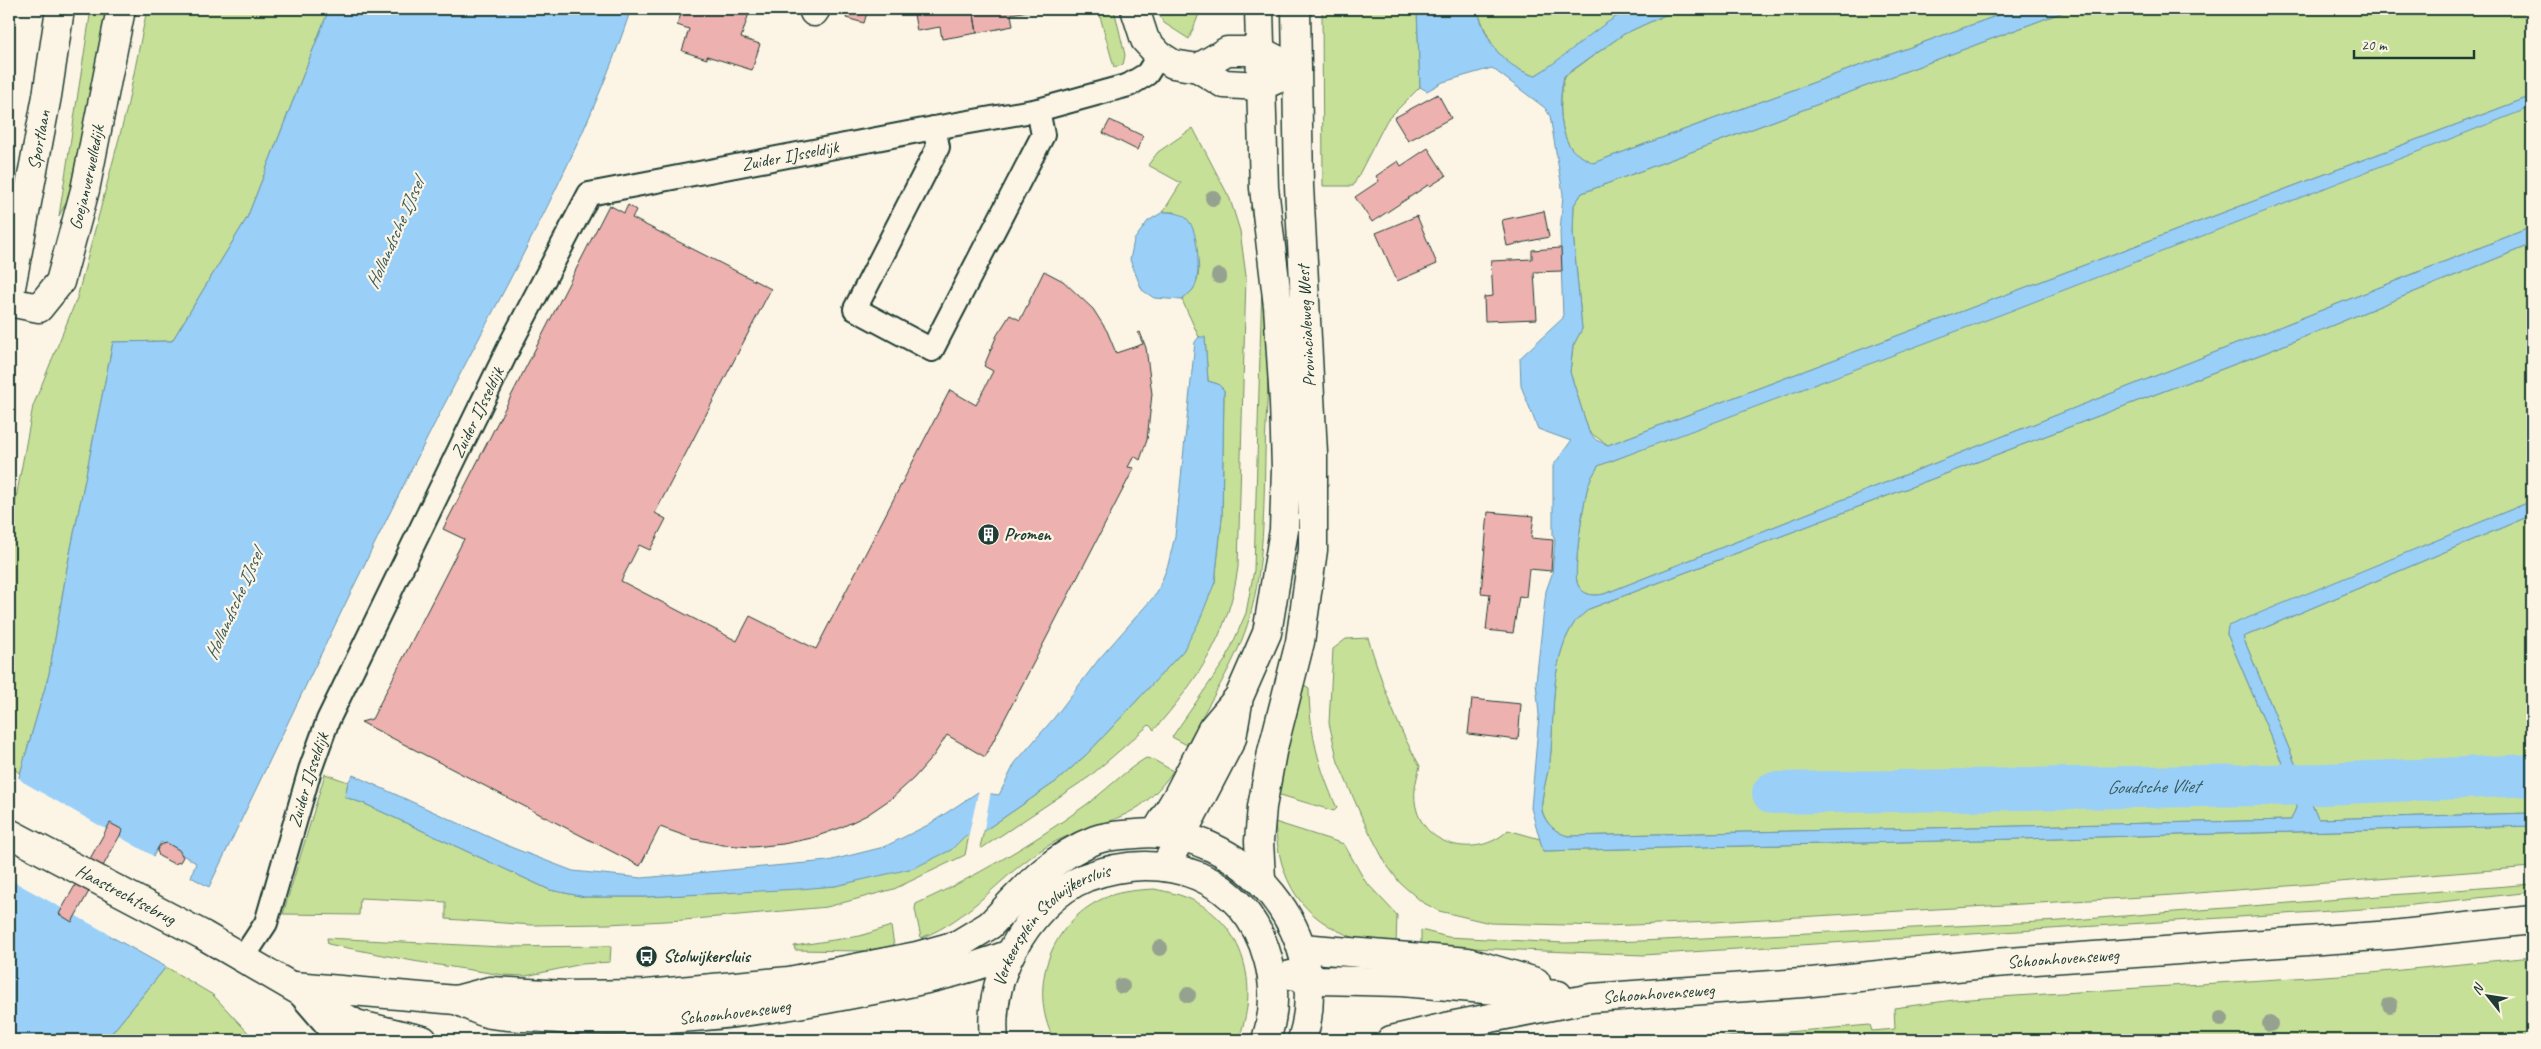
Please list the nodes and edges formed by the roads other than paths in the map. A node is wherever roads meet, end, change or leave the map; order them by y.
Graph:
1 (60, 9) edge
2 (120, 9) edge
3 (1135, 9) edge
4 (1259, 9) edge
5 (1296, 9) edge
6 (1260, 51) junction
7 (1158, 55) junction
8 (1198, 68) junction
9 (1297, 70) junction
10 (1261, 86) junction
11 (1038, 110) junction
12 (934, 128) junction
13 (9, 298) edge
14 (9, 302) edge
15 (9, 833) edge
16 (1169, 834) junction
17 (1165, 867) junction
18 (1261, 879) junction
19 (2532, 920) edge
20 (990, 925) joint
21 (1302, 948) junction
22 (1010, 954) junction
23 (243, 958) junction
24 (1272, 970) junction
25 (1307, 979) junction
26 (294, 986) junction
27 (1592, 998) junction
28 (456, 1000) junction
29 (339, 1040) edge
30 (423, 1040) edge
31 (994, 1040) edge
32 (1266, 1040) edge
33 (1302, 1040) edge
34 (1391, 1040) edge

1 - 13 main road, Sportlaan
2 - 14 main road, Goejanverwelledijk
3 - 7 main road
4 - 6 main road, Provincialeweg West
5 - 9 main road, Provincialeweg West
6 - 8 main road
6 - 9 main road
6 - 10 main road, Provincialeweg West
7 - 8 main road
7 - 11 lane, Zuider IJsseldijk
8 - 10 main road
9 - 10 main road
9 - 18 main road, Provincialeweg West
10 - 16 main road, Provincialeweg West
11 - 12 lane, Zuider IJsseldijk
11 - 12 lane
12 - 23 lane, Zuider IJsseldijk
15 - 23 main road, Haastrechtsebrug
16 - 17 main road
16 - 18 main road, Verkeersplein Stolwijkersluis
16 - 20 main road, Verkeersplein Stolwijkersluis
17 - 22 main road, Verkeersplein Stolwijkersluis
17 - 24 main road, Verkeersplein Stolwijkersluis
18 - 21 main road, Verkeersplein Stolwijkersluis
19 - 27 main road, Schoonhovenseweg
20 - 28 main road, Schoonhovenseweg
21 - 25 main road, Verkeersplein Stolwijkersluis
21 - 27 main road, Schoonhovenseweg
22 - 28 main road, Schoonhovenseweg
22 - 31 main road, Verkeersplein Stolwijkersluis
23 - 26 main road, Schoonhovenseweg
24 - 25 main road
24 - 32 main road, Verkeersplein Stolwijkersluis
25 - 27 main road, Schoonhovenseweg
25 - 33 main road, Verkeersplein Stolwijkersluis
26 - 28 main road, Schoonhovenseweg
26 - 29 lane, Schoonhovenseweg
26 - 30 main road, Schoonhovenseweg
27 - 34 main road, Schoonhovenseweg

